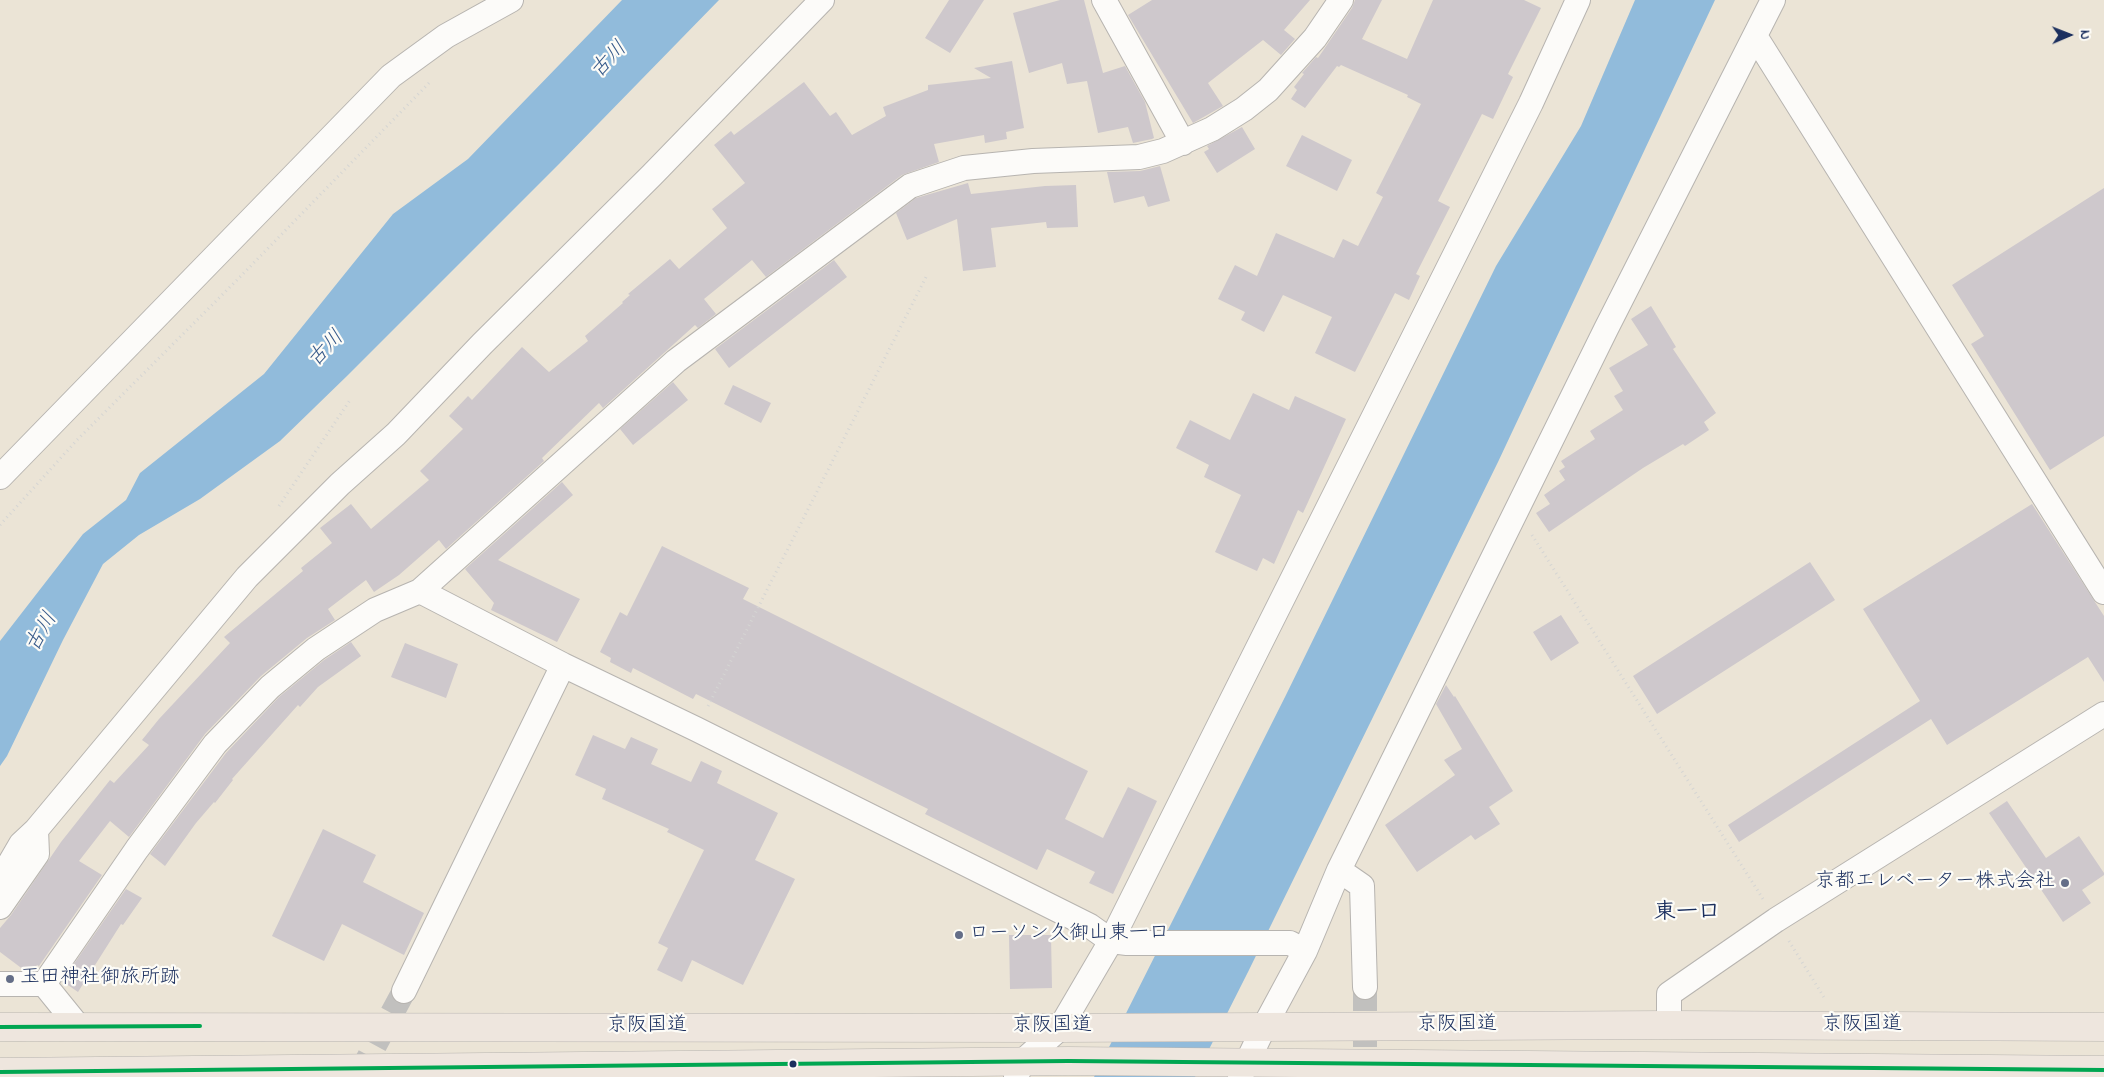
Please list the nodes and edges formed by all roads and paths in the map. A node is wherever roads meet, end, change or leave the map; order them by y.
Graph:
1 (511, 0) edge
2 (822, 0) edge
3 (1104, 0) edge
4 (1341, 0) edge
5 (1578, 0) edge
6 (1773, 0) edge
7 (1755, 36) junction
8 (435, 77) dead end
9 (1183, 143) junction
10 (927, 274) dead end
11 (350, 400) dead end
12 (0, 477) edge
13 (1517, 512) junction
14 (273, 514) dead end
15 (0, 525) edge
16 (420, 591) junction
17 (2104, 592) edge
18 (563, 665) junction
19 (2104, 714) edge
20 (696, 729) junction
21 (36, 830) junction
22 (1339, 870) junction
23 (0, 880) edge
24 (0, 907) edge
25 (1776, 920) junction
26 (1119, 942) junction
27 (1297, 947) junction
28 (0, 984) edge
29 (44, 984) junction
30 (1365, 988) tunnel mouth
31 (404, 991) tunnel mouth
32 (1669, 1025) junction
33 (78, 1026) junction
34 (1842, 1026) junction
35 (0, 1027) edge
36 (1257, 1027) junction
37 (2104, 1027) edge
38 (1071, 1028) junction
39 (1239, 1067) edge
40 (1020, 1069) edge
41 (2104, 1070) edge
42 (1530, 1071) edge
43 (0, 1072) edge
44 (622, 1072) edge

1 - 12 street
2 - 21 street
3 - 9 street
4 - 9 street
5 - 26 street
6 - 7 street
7 - 13 street
7 - 17 street
8 - 15 path
9 - 16 street
10 - 20 path
11 - 14 path
13 - 22 street
13 - 25 path
16 - 18 street
16 - 29 street
18 - 20 street
18 - 31 street
19 - 25 street
20 - 26 street
21 - 23 street
21 - 24 street
22 - 27 street
22 - 30 street
25 - 32 street
25 - 34 path
26 - 27 street
26 - 38 street
27 - 36 street
28 - 29 street
29 - 33 street
32 - 34 highway, 京阪国道
32 - 36 highway, 京阪国道
33 - 35 highway, 京阪国道
33 - 38 highway, 京阪国道
34 - 37 highway, 京阪国道
36 - 38 highway, 京阪国道
36 - 39 street
38 - 40 street
39 - 40 highway, 京阪国道
39 - 42 highway, 京阪国道
40 - 44 highway, 京阪国道
41 - 42 highway, 京阪国道
43 - 44 highway, 京阪国道

